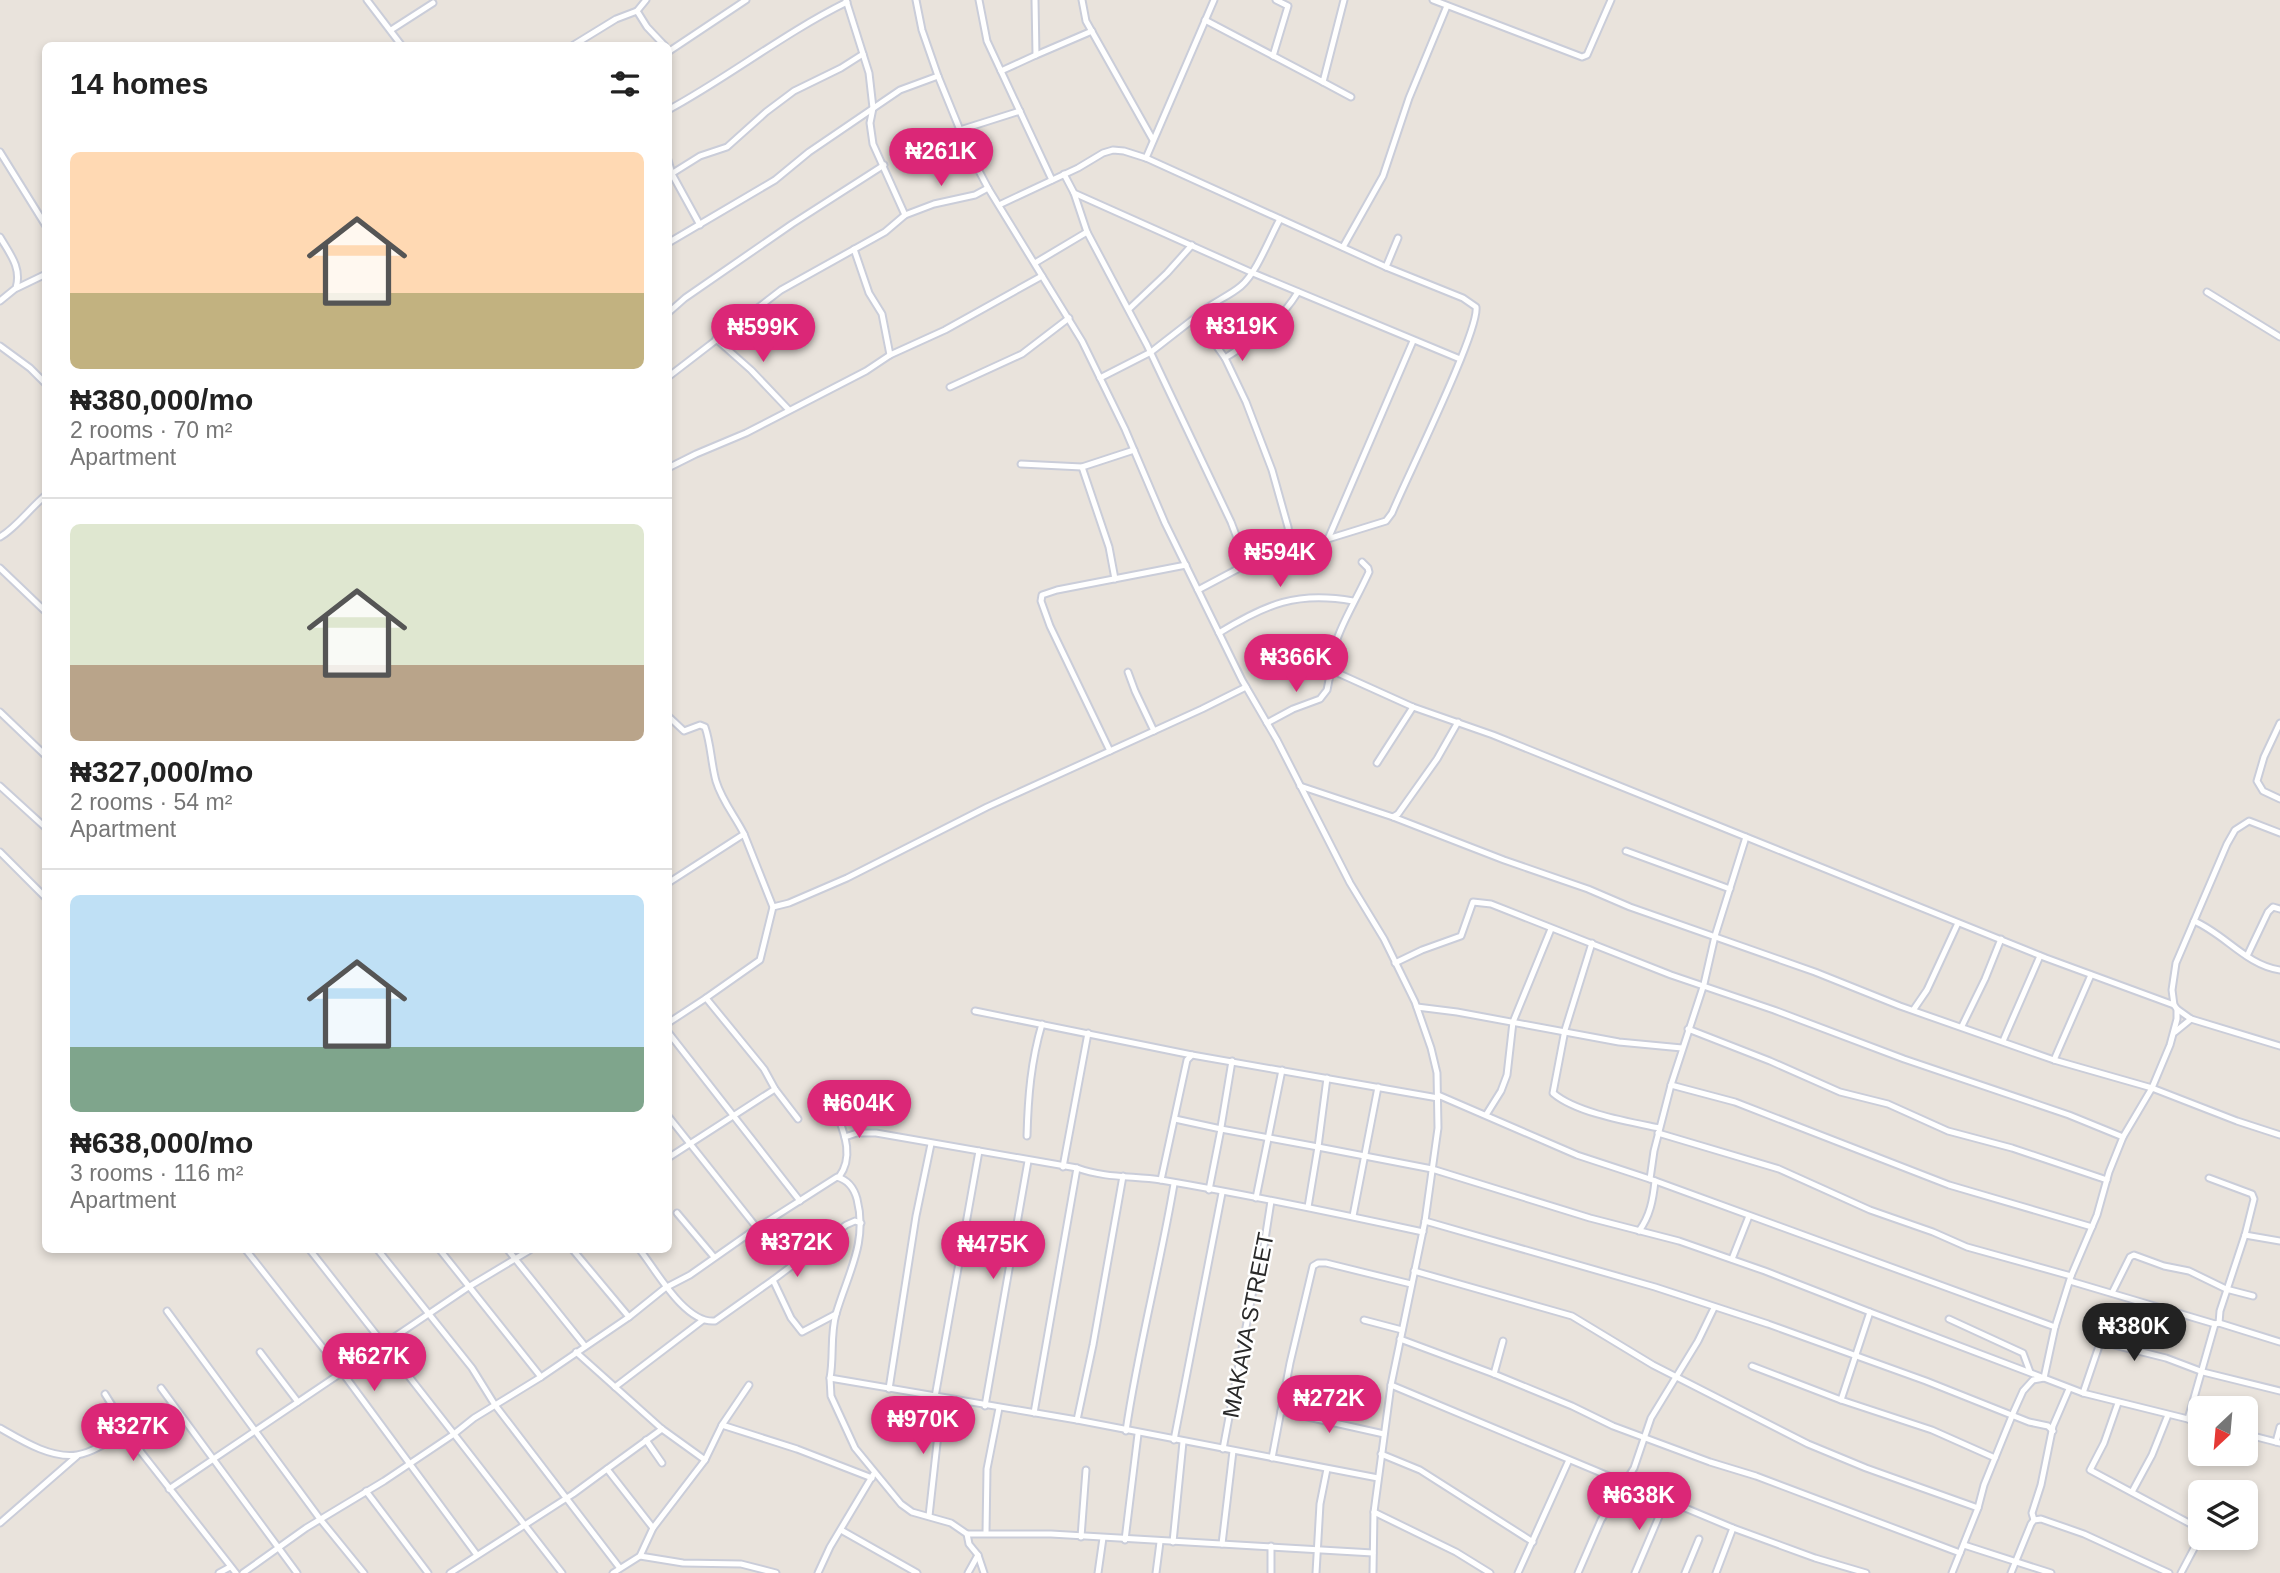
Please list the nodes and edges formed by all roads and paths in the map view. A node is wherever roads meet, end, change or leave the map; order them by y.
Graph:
1 (367, 0) edge
2 (646, 0) edge
3 (746, 0) edge
4 (916, 0) edge
5 (979, 0) edge
6 (1035, 0) edge
7 (1082, 0) edge
8 (1214, 0) edge
9 (1276, 0) edge
10 (1344, 0) edge
11 (1433, 0) edge
12 (1611, 0) edge
13 (846, 1) edge
14 (433, 3) dead end
15 (1289, 3) edge
16 (1447, 6) junction
17 (637, 12) junction
18 (1205, 20) junction
19 (391, 30) junction
20 (1092, 31) junction
21 (399, 42) edge
22 (579, 42) edge
23 (661, 42) edge
24 (672, 46) edge
25 (863, 54) junction
26 (1036, 55) junction
27 (1273, 56) junction
28 (1001, 71) junction
29 (938, 76) junction
30 (1323, 82) junction
31 (1351, 97) dead end
32 (672, 108) edge
33 (873, 108) junction
34 (1020, 111) junction
35 (960, 130) junction
36 (1153, 140) junction
37 (0, 152) edge
38 (1146, 158) junction
39 (884, 165) junction
40 (672, 174) edge
41 (1064, 174) junction
42 (672, 178) edge
43 (1052, 180) junction
44 (988, 188) junction
45 (1074, 193) junction
46 (999, 205) junction
47 (905, 215) junction
48 (1280, 219) junction
49 (42, 220) edge
50 (700, 225) junction
51 (1087, 232) junction
52 (0, 237) edge
53 (1398, 238) dead end
54 (672, 241) edge
55 (1192, 245) junction
56 (1343, 247) junction
57 (854, 249) junction
58 (1035, 263) junction
59 (1386, 267) junction
60 (1253, 273) junction
61 (42, 276) edge
62 (1042, 276) junction
63 (16, 289) junction
64 (1298, 292) junction
65 (2207, 292) dead end
66 (0, 301) edge
67 (672, 309) edge
68 (1129, 309) junction
69 (1196, 317) junction
70 (1069, 318) junction
71 (2280, 337) edge
72 (716, 339) junction
73 (1413, 341) junction
74 (0, 346) edge
75 (1151, 352) junction
76 (890, 355) junction
77 (1225, 358) junction
78 (1460, 359) junction
79 (672, 374) edge
80 (1100, 377) junction
81 (42, 380) edge
82 (950, 387) dead end
83 (789, 410) junction
84 (1134, 450) junction
85 (1021, 464) dead end
86 (672, 466) edge
87 (1082, 467) junction
88 (42, 498) edge
89 (0, 537) edge
90 (1328, 539) junction
91 (1292, 551) junction
92 (1362, 562) dead end
93 (1186, 565) junction
94 (1247, 565) junction
95 (0, 568) edge
96 (1115, 579) junction
97 (1198, 590) junction
98 (1353, 601) junction
99 (42, 608) edge
100 (1219, 633) junction
101 (1335, 645) junction
102 (1297, 646) dead end
103 (1331, 670) junction
104 (1129, 672) dead end
105 (1247, 687) junction
106 (1413, 707) junction
107 (0, 712) edge
108 (672, 720) edge
109 (1458, 722) junction
110 (1267, 723) junction
111 (2280, 723) edge
112 (1154, 731) junction
113 (1110, 751) junction
114 (42, 752) edge
115 (1377, 763) dead end
116 (0, 786) edge
117 (1300, 786) junction
118 (2280, 799) edge
119 (1393, 817) junction
120 (42, 824) edge
121 (2280, 832) edge
122 (744, 834) junction
123 (1745, 837) junction
124 (1626, 851) dead end
125 (0, 852) edge
126 (672, 880) edge
127 (1730, 889) junction
128 (42, 894) edge
129 (773, 907) junction
130 (2280, 909) edge
131 (2194, 921) junction
132 (1958, 922) junction
133 (1551, 929) junction
134 (1715, 936) junction
135 (2001, 940) junction
136 (1592, 943) junction
137 (2039, 956) junction
138 (2247, 956) junction
139 (1395, 963) junction
140 (2280, 970) edge
141 (2091, 975) junction
142 (1704, 984) junction
143 (706, 998) junction
144 (1417, 1007) junction
145 (2175, 1007) junction
146 (1914, 1009) junction
147 (975, 1011) dead end
148 (2191, 1019) junction
149 (672, 1020) edge
150 (1513, 1022) junction
151 (1042, 1024) junction
152 (1962, 1026) junction
153 (1688, 1029) junction
154 (1565, 1030) junction
155 (1088, 1033) junction
156 (2174, 1034) junction
157 (672, 1037) edge
158 (2003, 1041) junction
159 (2280, 1046) edge
160 (1682, 1048) junction
161 (1192, 1055) junction
162 (2054, 1060) junction
163 (1232, 1061) junction
164 (1282, 1070) junction
165 (1327, 1078) junction
166 (1671, 1085) junction
167 (1378, 1087) junction
168 (2152, 1088) junction
169 (775, 1089) junction
170 (1438, 1096) junction
171 (832, 1099) dead end
172 (734, 1115) junction
173 (1486, 1115) junction
174 (798, 1119) dead end
175 (1175, 1119) junction
176 (672, 1121) edge
177 (1221, 1128) junction
178 (1659, 1131) junction
179 (2280, 1135) edge
180 (1027, 1136) dead end
181 (845, 1137) junction
182 (1270, 1137) junction
183 (2123, 1137) junction
184 (691, 1143) junction
185 (931, 1144) junction
186 (1318, 1147) junction
187 (979, 1151) junction
188 (672, 1155) edge
189 (1365, 1157) junction
190 (1028, 1161) junction
191 (1063, 1167) junction
192 (1077, 1168) junction
193 (1432, 1169) junction
194 (1123, 1176) junction
195 (839, 1177) junction
196 (2209, 1178) dead end
197 (1161, 1180) junction
198 (1653, 1180) junction
199 (2107, 1180) junction
200 (1174, 1184) junction
201 (1209, 1190) junction
202 (1222, 1193) junction
203 (1256, 1198) junction
204 (800, 1201) junction
205 (1271, 1201) junction
206 (1308, 1207) junction
207 (677, 1213) dead end
208 (1353, 1216) junction
209 (1749, 1216) junction
210 (1424, 1221) junction
211 (862, 1224) junction
212 (2092, 1227) junction
213 (757, 1228) junction
214 (1639, 1231) junction
215 (1423, 1232) junction
216 (2245, 1235) junction
217 (2280, 1241) edge
218 (248, 1253) edge
219 (312, 1253) edge
220 (380, 1253) edge
221 (442, 1253) edge
222 (510, 1253) edge
223 (525, 1253) edge
224 (576, 1253) edge
225 (642, 1253) edge
226 (714, 1256) junction
227 (515, 1259) junction
228 (1732, 1259) junction
229 (1413, 1271) junction
230 (2071, 1278) junction
231 (772, 1280) junction
232 (1411, 1284) junction
233 (470, 1286) junction
234 (665, 1288) junction
235 (2226, 1289) junction
236 (2112, 1293) junction
237 (2253, 1296) dead end
238 (1714, 1308) junction
239 (167, 1311) dead end
240 (1870, 1312) junction
241 (836, 1314) junction
242 (428, 1315) junction
243 (629, 1317) junction
244 (1949, 1318) dead end
245 (703, 1320) junction
246 (1364, 1320) dead end
247 (2217, 1324) junction
248 (2055, 1327) junction
249 (1402, 1330) junction
250 (1400, 1339) junction
251 (1503, 1341) dead end
252 (2280, 1342) edge
253 (384, 1345) junction
254 (585, 1346) junction
255 (260, 1352) dead end
256 (576, 1352) junction
257 (1856, 1356) junction
258 (1752, 1366) dead end
259 (2029, 1372) junction
260 (2203, 1372) junction
261 (342, 1373) junction
262 (1494, 1374) junction
263 (541, 1377) junction
264 (1675, 1377) junction
265 (830, 1378) junction
266 (2044, 1378) junction
267 (749, 1385) dead end
268 (1391, 1385) junction
269 (615, 1387) junction
270 (161, 1388) dead end
271 (889, 1389) junction
272 (2069, 1389) junction
273 (2280, 1391) edge
274 (2083, 1393) junction
275 (104, 1394) dead end
276 (2195, 1396) edge
277 (939, 1398) junction
278 (1841, 1400) junction
279 (298, 1402) junction
280 (2118, 1402) junction
281 (495, 1405) junction
282 (985, 1406) junction
283 (999, 1408) junction
284 (1280, 1411) junction
285 (1034, 1413) junction
286 (2168, 1415) junction
287 (2012, 1416) junction
288 (2188, 1419) edge
289 (1077, 1420) junction
290 (722, 1426) junction
291 (2280, 1427) edge
292 (0, 1428) edge
293 (662, 1429) junction
294 (256, 1431) junction
295 (1126, 1431) junction
296 (2053, 1431) junction
297 (454, 1434) junction
298 (1138, 1434) junction
299 (1384, 1434) junction
300 (1646, 1437) junction
301 (2258, 1437) edge
302 (646, 1440) junction
303 (1174, 1440) junction
304 (1183, 1442) junction
305 (2278, 1442) edge
306 (1223, 1449) junction
307 (1233, 1451) junction
308 (141, 1452) junction
309 (1381, 1454) junction
310 (78, 1455) junction
311 (1272, 1458) junction
312 (1995, 1458) junction
313 (213, 1460) junction
314 (705, 1460) junction
315 (1569, 1460) junction
316 (662, 1463) dead end
317 (410, 1464) junction
318 (607, 1469) junction
319 (1327, 1469) junction
320 (1086, 1470) dead end
321 (873, 1476) junction
322 (1377, 1478) junction
323 (1626, 1484) junction
324 (169, 1489) junction
325 (366, 1491) junction
326 (2132, 1492) junction
327 (567, 1498) junction
328 (1666, 1500) junction
329 (1978, 1508) junction
330 (1374, 1512) junction
331 (929, 1516) junction
332 (320, 1519) junction
333 (2034, 1520) junction
334 (0, 1522) edge
335 (2188, 1523) edge
336 (524, 1526) junction
337 (653, 1528) junction
338 (1733, 1528) junction
339 (841, 1530) junction
340 (967, 1534) junction
341 (986, 1534) junction
342 (1081, 1537) junction
343 (1103, 1538) junction
344 (1699, 1539) dead end
345 (1125, 1540) junction
346 (1160, 1542) junction
347 (1173, 1542) junction
348 (1533, 1542) junction
349 (1222, 1544) junction
350 (1964, 1545) junction
351 (1271, 1546) junction
352 (279, 1549) junction
353 (1318, 1549) junction
354 (2193, 1550) edge
355 (1373, 1553) junction
356 (1960, 1553) junction
357 (477, 1555) junction
358 (978, 1555) junction
359 (640, 1556) junction
360 (2015, 1562) junction
361 (230, 1567) junction
362 (619, 1567) junction
363 (219, 1573) edge
364 (236, 1573) edge
365 (243, 1573) edge
366 (297, 1573) edge
367 (364, 1573) edge
368 (428, 1573) edge
369 (450, 1573) edge
370 (562, 1573) edge
371 (613, 1573) edge
372 (776, 1573) edge
373 (818, 1573) edge
374 (916, 1573) edge
375 (968, 1573) edge
376 (984, 1573) edge
377 (1098, 1573) edge
378 (1156, 1573) edge
379 (1270, 1573) edge
380 (1316, 1573) edge
381 (1373, 1573) edge
382 (1490, 1573) edge
383 (1518, 1573) edge
384 (1578, 1573) edge
385 (1635, 1573) edge
386 (1685, 1573) edge
387 (1716, 1573) edge
388 (1866, 1573) edge
389 (1952, 1573) edge
390 (2011, 1573) edge
391 (2051, 1573) edge
392 (2169, 1573) edge
393 (2181, 1573) edge

1 - 19 street
2 - 17 street
3 - 24 street
4 - 29 street
5 - 28 street
6 - 26 street
7 - 20 street
8 - 18 street
9 - 15 street
10 - 30 street
11 - 16 street
12 - 16 street
13 - 25 street
13 - 32 street
14 - 19 street
15 - 27 street
16 - 56 street
17 - 22 street
17 - 23 street
18 - 27 street
18 - 36 street
19 - 21 street
20 - 26 street
20 - 36 street
25 - 33 street
25 - 40 street
26 - 28 street
27 - 30 street
28 - 34 street
29 - 33 street
29 - 35 street
30 - 31 street
33 - 39 street
33 - 50 street
34 - 35 street
34 - 43 street
35 - 44 street
36 - 38 street
37 - 49 street
38 - 41 street
38 - 48 street
39 - 47 street
39 - 67 street
41 - 43 street
41 - 45 street
42 - 50 street
43 - 46 street
44 - 46 street
44 - 47 street
45 - 51 street
45 - 55 street
46 - 58 street
47 - 57 street
48 - 56 street
48 - 60 street
50 - 54 street
51 - 58 street
51 - 68 street
52 - 63 street
53 - 59 street
55 - 60 street
55 - 68 street
56 - 59 street
57 - 72 street
57 - 76 street
58 - 62 street
59 - 78 street
60 - 64 street
60 - 69 street
61 - 63 street
62 - 70 street
62 - 76 street
63 - 66 street
64 - 73 street
64 - 77 street
65 - 71 street
68 - 75 street
69 - 75 street
69 - 77 street
70 - 80 street
70 - 82 street
72 - 79 street
72 - 83 street
73 - 78 street
73 - 90 street
74 - 81 street
75 - 80 street
75 - 94 street
76 - 83 street
77 - 91 street
78 - 90 street
80 - 84 street
83 - 86 street
84 - 87 street
84 - 93 street
85 - 87 street
87 - 96 street
88 - 89 street
90 - 91 street
91 - 94 street
92 - 98 street
93 - 96 street
93 - 97 street
94 - 97 street
95 - 99 street
96 - 113 street
97 - 100 street
98 - 100 street
98 - 101 street
100 - 105 street
101 - 102 street
101 - 103 street
103 - 106 street
103 - 110 street
104 - 112 street
105 - 110 street
105 - 112 street
106 - 109 street
106 - 115 street
107 - 114 street
108 - 122 street
109 - 119 street
109 - 123 street
110 - 117 street
111 - 118 street
112 - 113 street
113 - 129 street
116 - 120 street
117 - 119 street
117 - 139 street
119 - 134 street
121 - 131 street
122 - 126 street
122 - 129 street
123 - 127 street
123 - 132 street
124 - 127 street
125 - 128 street
127 - 134 street
129 - 143 street
130 - 138 street
131 - 138 street
131 - 145 street
132 - 135 street
132 - 146 street
133 - 136 street
133 - 139 street
133 - 150 street
134 - 142 street
134 - 146 street
135 - 137 street
135 - 152 street
136 - 142 street
136 - 154 street
137 - 141 street
137 - 158 street
138 - 140 street
139 - 144 street
141 - 145 street
141 - 162 street
142 - 153 street
142 - 183 street
143 - 149 street
143 - 169 street
144 - 150 street
144 - 170 street
145 - 148 street
145 - 156 street
146 - 152 street
147 - 151 street
148 - 156 street
148 - 159 street
150 - 154 street
150 - 173 street
151 - 155 street
151 - 180 street
152 - 158 street
153 - 160 street
153 - 199 street
154 - 160 street
154 - 178 street
155 - 161 street
155 - 191 street
156 - 168 street
157 - 172 street
158 - 162 street
160 - 166 street
161 - 163 street
161 - 175 street
162 - 168 street
163 - 164 street
163 - 177 street
164 - 165 street
164 - 182 street
165 - 167 street
165 - 186 street
166 - 178 street
166 - 212 street
167 - 170 street
167 - 189 street
168 - 179 street
168 - 183 street
169 - 172 street
169 - 174 street
170 - 173 street
170 - 193 street
171 - 181 street
172 - 184 street
172 - 204 street
173 - 198 street
175 - 177 street
175 - 197 street
176 - 184 street
177 - 182 street
177 - 201 street
178 - 198 street
178 - 230 street
181 - 185 street
181 - 195 street
182 - 186 street
182 - 203 street
183 - 199 street
184 - 188 street
184 - 213 street
185 - 187 street
185 - 271 street
186 - 189 street
186 - 206 street
187 - 190 street
187 - 277 street
189 - 193 street
189 - 208 street
190 - 191 street
190 - 282 street
191 - 192 street
192 - 194 street
192 - 285 street
193 - 210 street
193 - 214 street
194 - 197 street
194 - 289 street
195 - 204 street
195 - 211 street
196 - 216 street
197 - 200 street
198 - 209 street
198 - 214 street
199 - 212 street
200 - 201 street
200 - 295 street
201 - 202 street
202 - 203 street
202 - 303 street
203 - 205 street
204 - 213 street
205 - 206 street
205 - 306 street, MAKAVA STREET
206 - 208 street
207 - 226 street
208 - 215 street
209 - 228 street
209 - 248 street
210 - 215 street
210 - 238 street
211 - 231 street
211 - 241 street
212 - 230 street
213 - 226 street
214 - 228 street
215 - 229 street
216 - 217 street
216 - 235 street
218 - 261 street
219 - 253 street
220 - 242 street
221 - 233 street
222 - 227 street
223 - 227 street
224 - 243 street
225 - 234 street
226 - 234 street
227 - 233 street
227 - 254 street
228 - 240 street
229 - 232 street
229 - 264 street
230 - 236 street
230 - 248 street
231 - 241 street
231 - 245 street
232 - 249 street
232 - 284 street
233 - 242 street
233 - 263 street
234 - 243 street
234 - 245 street
235 - 236 street
235 - 237 street
235 - 247 street
236 - 247 street
238 - 257 street
238 - 264 street
239 - 294 street
240 - 257 street
240 - 259 street
241 - 265 street
242 - 253 street
242 - 281 street
243 - 254 street
244 - 259 street
245 - 269 street
246 - 249 street
247 - 252 street
247 - 260 street
248 - 266 street
249 - 250 street
250 - 262 street
250 - 268 street
251 - 262 street
253 - 261 street
253 - 297 street
254 - 256 street
255 - 279 street
256 - 263 street
256 - 269 street
257 - 278 street
257 - 287 street
258 - 278 street
259 - 266 street
260 - 273 street
260 - 274 street
260 - 276 street
261 - 279 street
261 - 317 street
262 - 300 street
263 - 281 street
264 - 300 street
264 - 329 street
265 - 271 street
265 - 321 street
266 - 272 street
266 - 287 street
267 - 290 street
268 - 299 street
268 - 315 street
269 - 293 street
270 - 313 street
271 - 277 street
272 - 274 street
272 - 296 street
274 - 280 street
275 - 308 street
277 - 282 street
277 - 331 street
278 - 312 street
279 - 294 street
280 - 286 street
280 - 326 street
281 - 297 street
281 - 327 street
282 - 283 street
283 - 285 street
283 - 341 street
284 - 299 street
284 - 311 street
285 - 289 street
286 - 288 street
286 - 326 street
287 - 296 street
287 - 312 street
289 - 295 street
290 - 314 street
290 - 321 street
291 - 305 street
292 - 310 street
293 - 302 street
293 - 314 street
294 - 313 street
294 - 332 street
295 - 298 street
296 - 333 street
297 - 317 street
297 - 336 street
298 - 303 street
298 - 345 street
299 - 309 street
300 - 323 street
300 - 356 street
301 - 305 street
302 - 316 street
302 - 318 street
303 - 304 street
304 - 306 street
304 - 347 street
306 - 307 street
307 - 311 street
307 - 349 street
308 - 310 street
308 - 324 street
309 - 322 street
309 - 348 street
310 - 334 street
311 - 319 street
312 - 329 street
313 - 324 street
313 - 352 street
314 - 337 street
315 - 323 street
315 - 348 street
317 - 325 street
317 - 357 street
318 - 327 street
318 - 337 street
319 - 322 street
319 - 353 street
320 - 342 street
321 - 331 street
321 - 339 street
322 - 330 street
323 - 328 street
323 - 384 street
324 - 361 street
325 - 332 street
325 - 368 street
326 - 335 street
327 - 336 street
327 - 362 street
328 - 338 street
328 - 385 street
329 - 350 street
330 - 355 street
330 - 382 street
331 - 340 street
332 - 352 street
332 - 367 street
333 - 360 street
333 - 392 street
336 - 357 street
336 - 370 street
337 - 359 street
338 - 387 street
338 - 388 street
339 - 373 street
339 - 374 street
340 - 341 street
340 - 358 street
341 - 342 street
342 - 343 street
343 - 345 street
343 - 377 street
344 - 386 street
345 - 346 street
346 - 347 street
346 - 378 street
347 - 349 street
348 - 383 street
349 - 351 street
350 - 356 street
350 - 360 street
351 - 353 street
351 - 379 street
352 - 365 street
352 - 366 street
353 - 355 street
353 - 380 street
354 - 393 street
355 - 381 street
356 - 389 street
357 - 369 street
358 - 375 street
358 - 376 street
359 - 362 street
359 - 372 street
360 - 390 street
360 - 391 street
361 - 363 street
361 - 364 street
362 - 371 street

